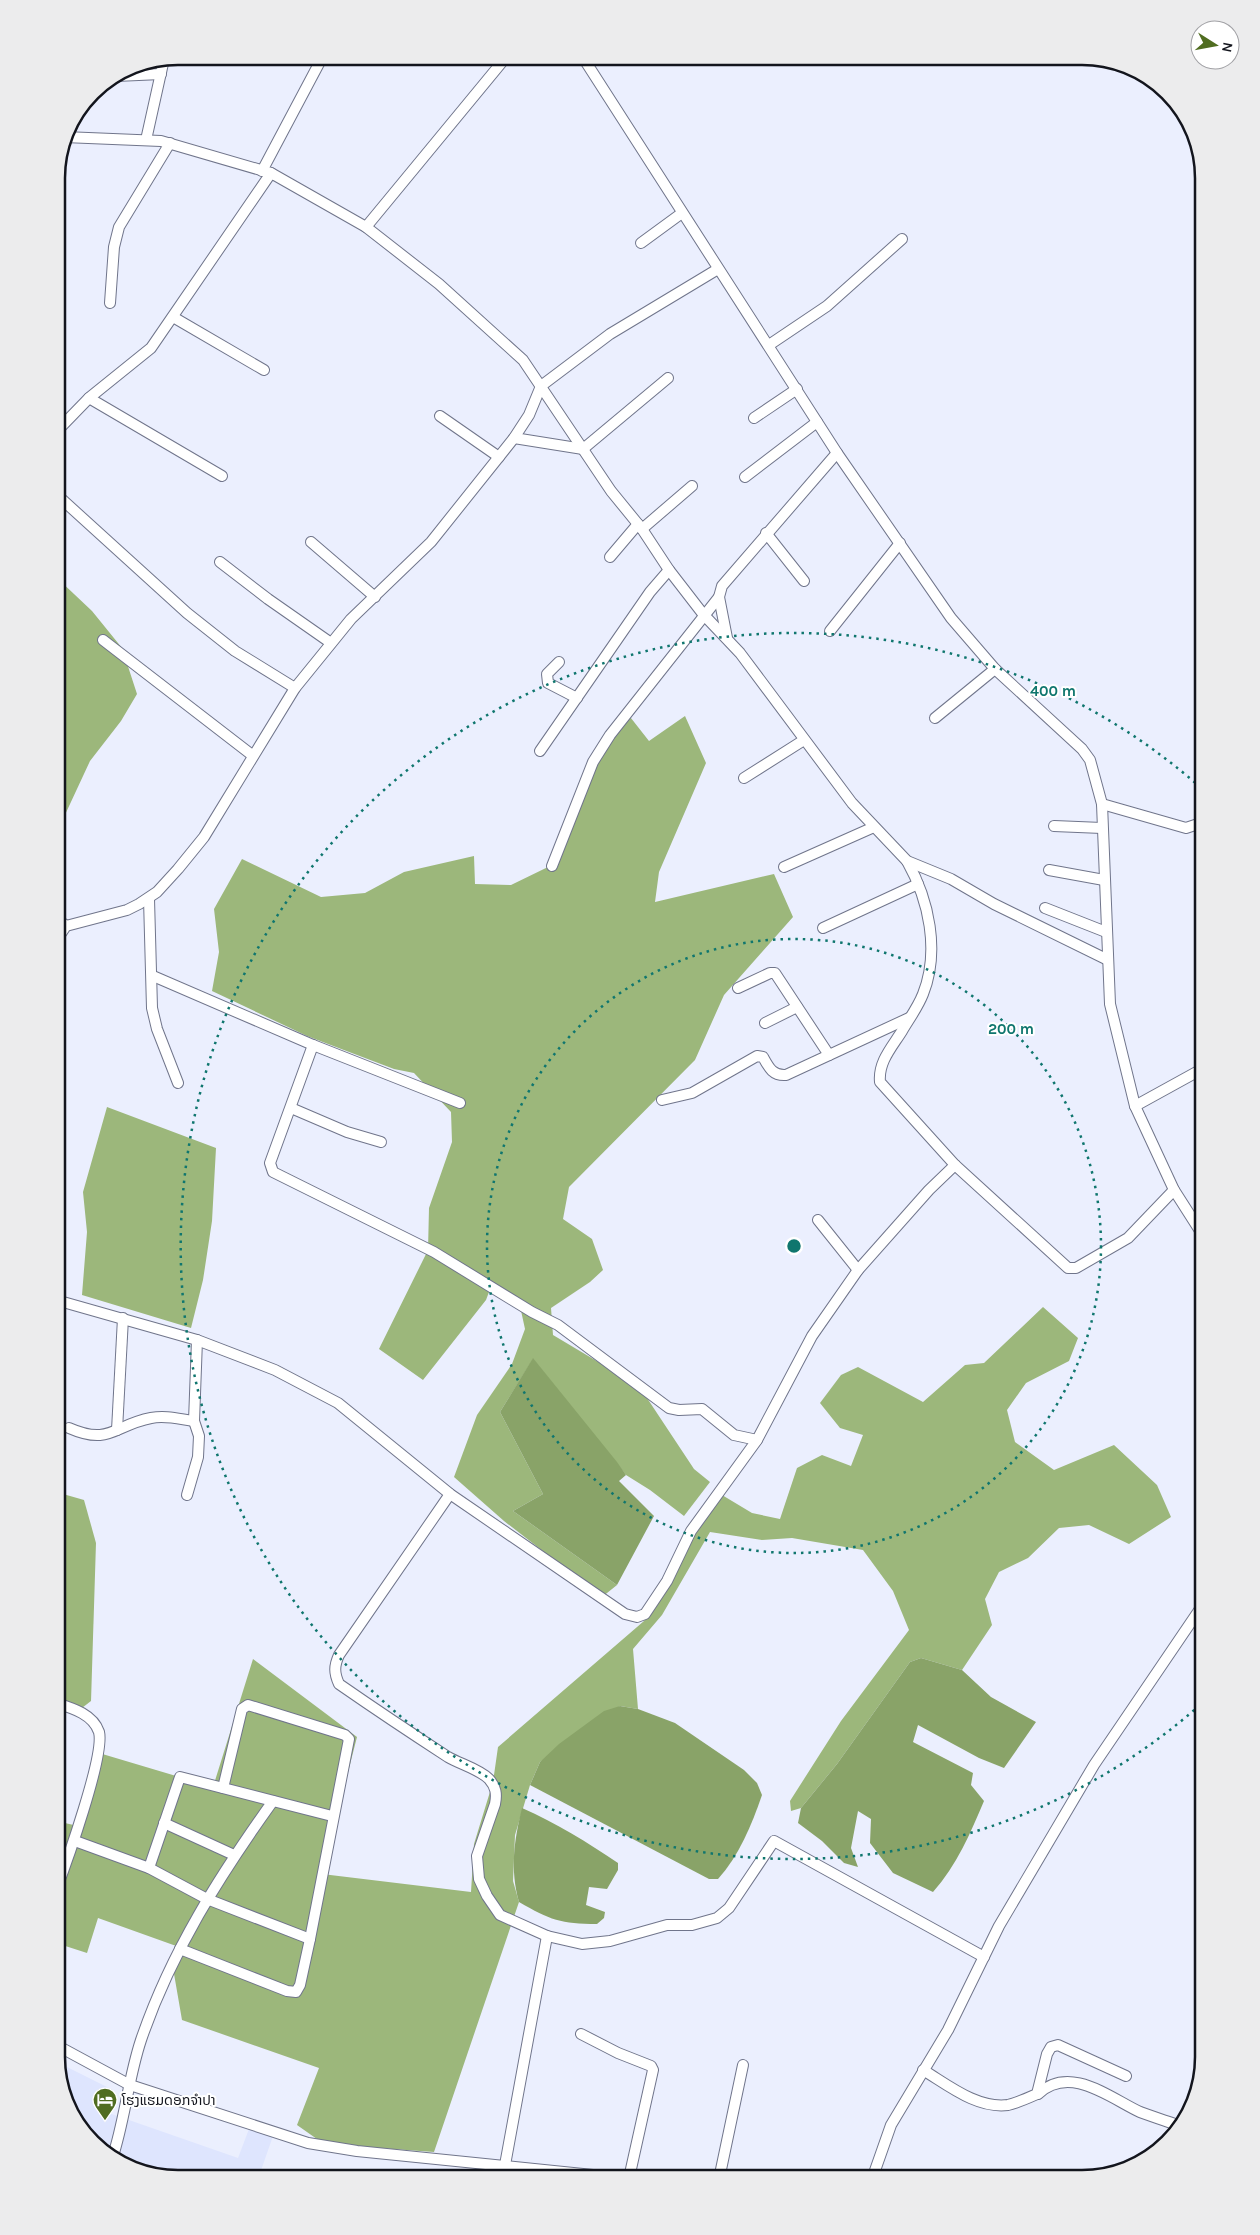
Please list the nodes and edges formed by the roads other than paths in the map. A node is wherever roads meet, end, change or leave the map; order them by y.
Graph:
1 (319, 65) edge
2 (500, 65) edge
3 (588, 65) edge
4 (163, 66) edge
5 (161, 74) junction
6 (132, 75) edge
7 (73, 137) edge
8 (146, 140) junction
9 (170, 142) junction
10 (267, 172) junction
11 (682, 214) junction
12 (366, 227) junction
13 (902, 239) dead end
14 (641, 243) dead end
15 (718, 269) junction
16 (110, 303) dead end
17 (174, 317) junction
18 (769, 345) junction
19 (264, 370) dead end
20 (668, 378) dead end
21 (541, 386) junction
22 (797, 389) junction
23 (89, 398) junction
24 (440, 416) dead end
25 (754, 418) dead end
26 (817, 422) junction
27 (65, 423) edge
28 (514, 438) junction
29 (583, 450) junction
30 (837, 454) junction
31 (499, 457) junction
32 (222, 476) dead end
33 (745, 477) dead end
34 (692, 486) dead end
35 (65, 502) edge
36 (640, 526) junction
37 (766, 533) junction
38 (311, 542) dead end
39 (900, 543) junction
40 (610, 557) dead end
41 (220, 562) dead end
42 (669, 570) junction
43 (804, 581) dead end
44 (374, 597) junction
45 (719, 597) junction
46 (703, 614) junction
47 (830, 631) dead end
48 (727, 638) junction
49 (104, 640) dead end
50 (331, 643) junction
51 (559, 662) dead end
52 (995, 669) junction
53 (294, 688) junction
54 (577, 698) junction
55 (935, 718) dead end
56 (804, 740) junction
57 (540, 751) dead end
58 (252, 755) junction
59 (744, 778) dead end
60 (1102, 804) junction
61 (1195, 825) edge
62 (1054, 826) dead end
63 (874, 827) junction
64 (1102, 828) junction
65 (907, 861) junction
66 (552, 866) dead end
67 (784, 867) dead end
68 (1049, 870) dead end
69 (1104, 880) junction
70 (918, 884) junction
71 (149, 899) junction
72 (1045, 908) dead end
73 (66, 926) edge
74 (824, 928) dead end
75 (1106, 932) junction
76 (1108, 960) junction
77 (153, 976) junction
78 (738, 988) dead end
79 (797, 1007) junction
80 (910, 1018) junction
81 (765, 1023) dead end
82 (313, 1044) junction
83 (829, 1055) junction
84 (1195, 1073) edge
85 (178, 1083) dead end
86 (662, 1100) dead end
87 (460, 1103) dead end
88 (1135, 1106) junction
89 (291, 1108) junction
90 (381, 1142) dead end
91 (955, 1165) junction
92 (1174, 1190) junction
93 (818, 1220) dead end
94 (1195, 1223) edge
95 (858, 1270) junction
96 (65, 1302) edge
97 (124, 1318) junction
98 (196, 1340) junction
99 (194, 1421) junction
100 (69, 1428) dead end
101 (117, 1430) junction
102 (757, 1440) junction
103 (450, 1494) junction
104 (187, 1495) dead end
105 (1195, 1616) edge
106 (65, 1706) edge
107 (223, 1788) junction
108 (273, 1801) junction
109 (332, 1816) junction
110 (164, 1823) junction
111 (74, 1841) junction
112 (234, 1855) junction
113 (65, 1866) edge
114 (150, 1868) junction
115 (207, 1899) junction
116 (547, 1936) junction
117 (310, 1939) junction
118 (180, 1949) junction
119 (984, 1957) junction
120 (581, 2034) dead end
121 (65, 2050) edge
122 (743, 2065) dead end
123 (923, 2070) junction
124 (1126, 2076) dead end
125 (130, 2085) junction
126 (1037, 2094) junction
127 (1174, 2123) edge
128 (115, 2151) edge
129 (505, 2165) junction
130 (553, 2170) edge
131 (632, 2170) edge
132 (721, 2170) edge
133 (875, 2170) edge

1 - 10 street
2 - 12 street
3 - 11 street
4 - 5 street
5 - 6 street
5 - 8 street
7 - 8 street
8 - 9 street
9 - 10 street
9 - 16 street
10 - 12 street
10 - 17 street
11 - 14 street
11 - 15 street
12 - 21 street
13 - 18 street
15 - 18 street
15 - 21 street
17 - 19 street
17 - 23 street
18 - 22 street
20 - 29 street
21 - 28 street
21 - 29 street
22 - 25 street
22 - 26 street
23 - 27 street
23 - 32 street
24 - 31 street
26 - 30 street
26 - 33 street
28 - 29 street
28 - 31 street
29 - 36 street
30 - 37 street
30 - 39 street
31 - 44 street
34 - 36 street
35 - 53 street
36 - 40 street
36 - 42 street
37 - 43 street
37 - 45 street
38 - 44 street
39 - 47 street
39 - 52 street
41 - 50 street
42 - 46 street
42 - 54 street
44 - 50 street
45 - 46 street
45 - 48 street
46 - 48 street
46 - 66 street
48 - 56 street
49 - 58 street
50 - 53 street
51 - 54 street
52 - 55 street
52 - 60 street
53 - 58 street
54 - 57 street
56 - 59 street
56 - 63 street
58 - 71 street
60 - 61 street
60 - 64 street
62 - 64 street
63 - 65 street
63 - 67 street
64 - 69 street
65 - 70 street
65 - 76 street
68 - 69 street
69 - 75 street
70 - 74 street
70 - 80 street
71 - 73 street
71 - 77 street
72 - 75 street
75 - 76 street
76 - 88 street
77 - 82 street
77 - 85 street
78 - 79 street
79 - 81 street
79 - 83 street
80 - 83 street
80 - 91 street
82 - 87 street
82 - 89 street
83 - 86 street
84 - 88 street
88 - 92 street
89 - 90 street
89 - 102 street
91 - 92 street
91 - 95 street
92 - 94 street
93 - 95 street
95 - 102 street
96 - 97 street
97 - 98 street
97 - 101 street
98 - 99 street
98 - 103 street
99 - 101 street
99 - 104 street
100 - 101 street
102 - 103 street
103 - 116 street
105 - 119 street
106 - 111 street
107 - 108 street
107 - 109 street
107 - 110 street
108 - 109 street
108 - 112 street
109 - 117 street
110 - 112 street
110 - 114 street
111 - 113 street
111 - 114 street
112 - 115 street
114 - 115 street
115 - 117 street
115 - 118 street
116 - 119 street
116 - 129 street
117 - 118 street
118 - 125 street
119 - 123 street
120 - 131 street
121 - 125 street
122 - 132 street
123 - 126 street
123 - 133 street
124 - 126 street
125 - 128 street
125 - 129 street
126 - 127 street
129 - 130 street

